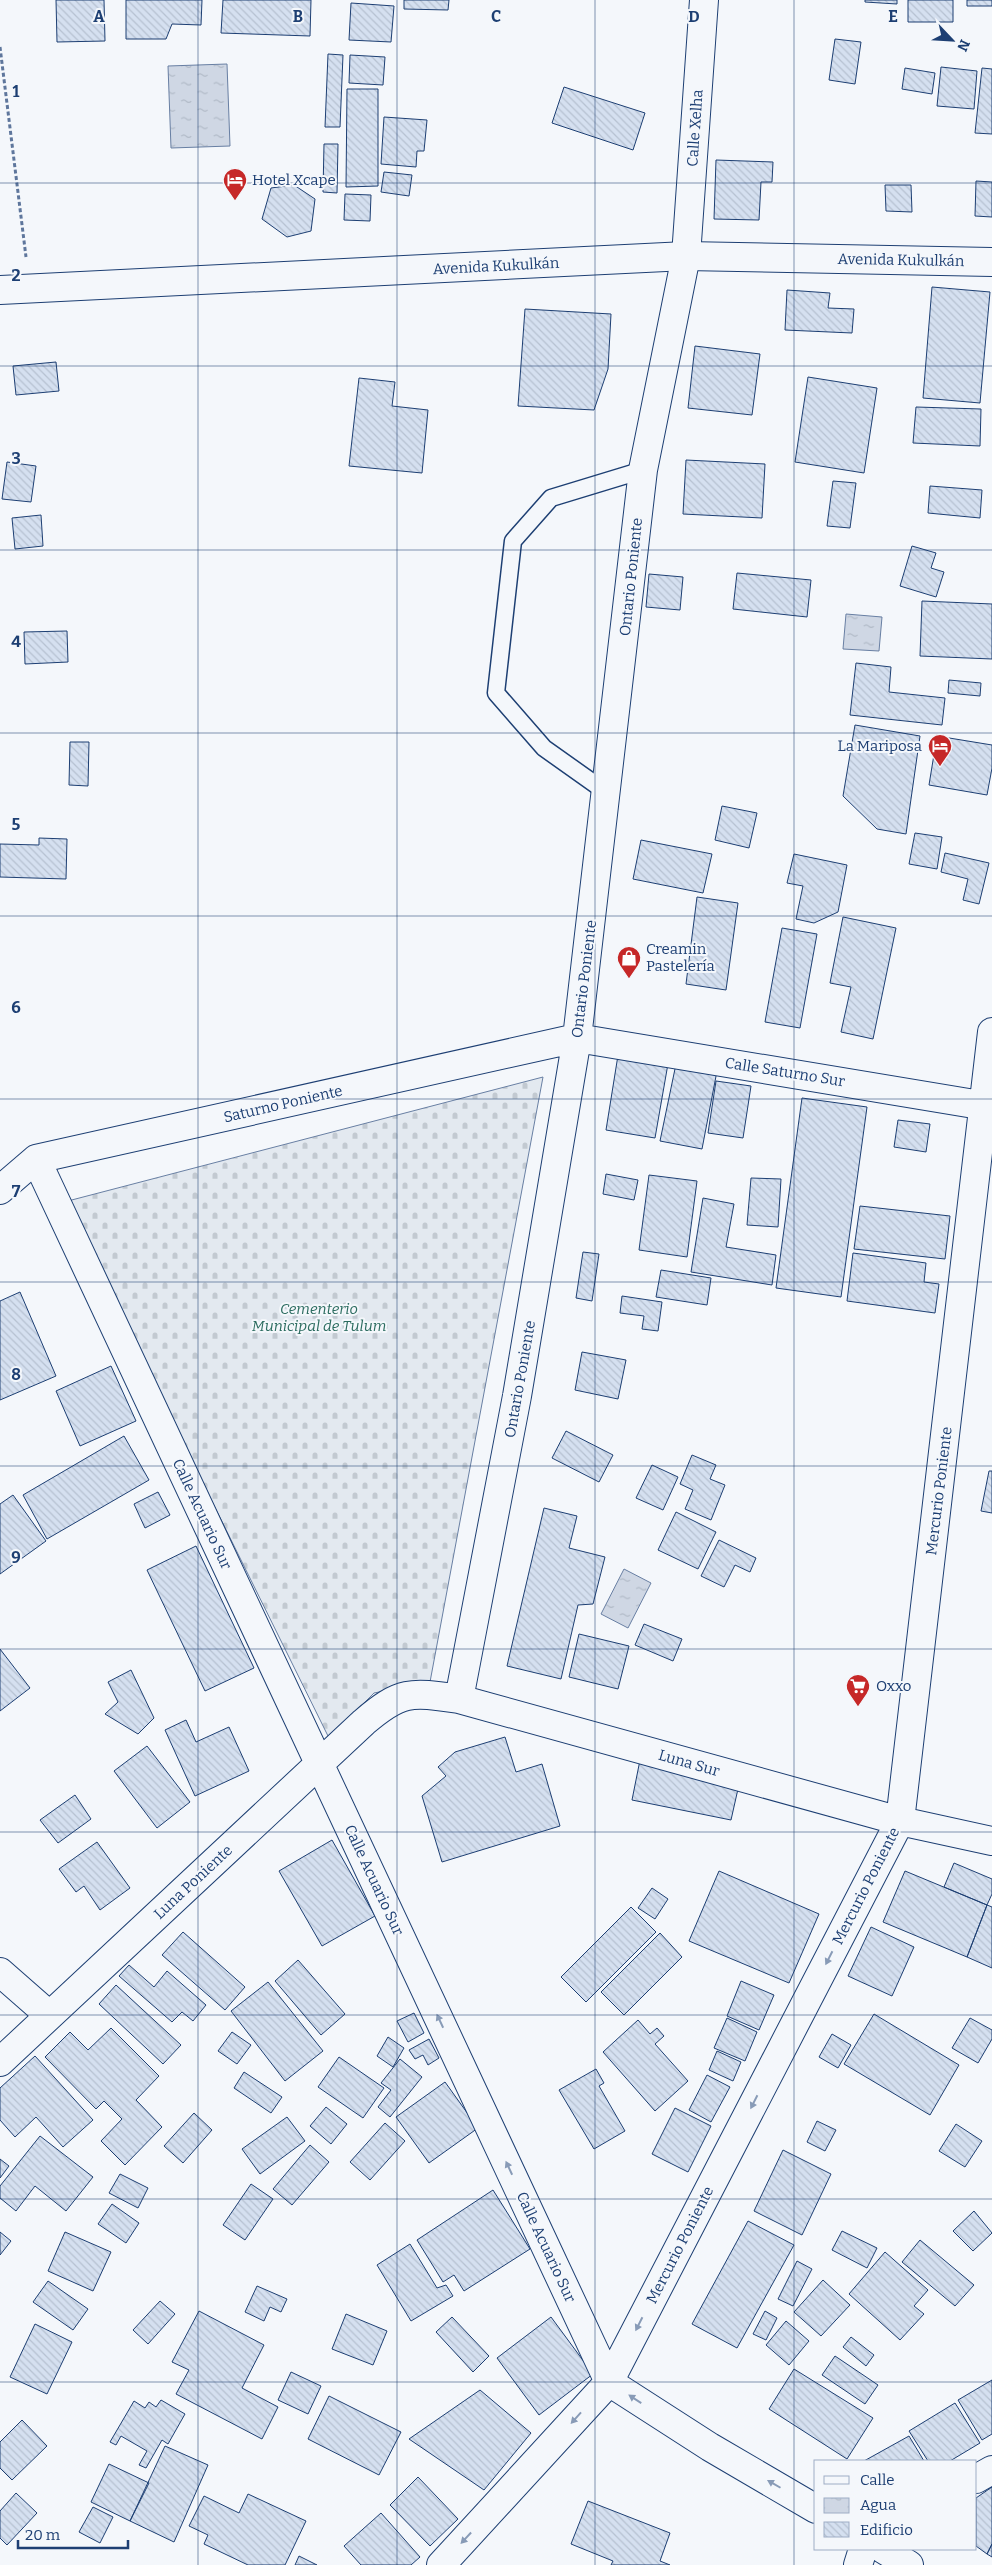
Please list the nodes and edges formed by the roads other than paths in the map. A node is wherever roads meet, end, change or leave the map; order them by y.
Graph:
1 (704, 0) edge
2 (686, 256) junction
3 (992, 262) edge
4 (0, 290) edge
5 (643, 470) junction
6 (606, 792) junction
7 (992, 1032) edge
8 (577, 1038) junction
9 (988, 1106) edge
10 (36, 1159) junction
11 (0, 1190) edge
12 (459, 1699) junction
13 (386, 1703) joint
14 (320, 1766) junction
15 (900, 1822) junction
16 (992, 1841) edge
17 (0, 1972) edge
18 (49, 2015) junction
19 (0, 2062) edge
20 (609, 2382) junction
21 (992, 2470) edge
22 (977, 2478) edge
23 (814, 2508) edge
24 (863, 2550) edge
25 (885, 2550) edge
26 (441, 2565) edge
27 (858, 2565) edge
28 (909, 2565) edge

1 - 2 street, Calle Xelha
2 - 3 street, Avenida Kukulkán
2 - 4 street, Avenida Kukulkán
2 - 5 street, Ontario Poniente
5 - 6 street, Ontario Poniente
5 - 6 lane
6 - 8 street, Ontario Poniente
7 - 9 street, Mercurio Poniente
8 - 9 street, Calle Saturno Sur
8 - 10 street, Saturno Poniente
8 - 12 street, Ontario Poniente
9 - 15 street, Mercurio Poniente
10 - 11 street, Saturno Poniente
10 - 14 street, Calle Acuario Sur
12 - 13 street, Luna Sur
12 - 15 street, Luna Sur
13 - 14 street, Luna Poniente
14 - 18 street, Luna Poniente
20 -> 14 street, Calle Acuario Sur
15 - 16 street, Luna Sur
15 -> 20 street, Mercurio Poniente
17 - 18 street
18 - 19 street, Luna Poniente
23 -> 20 street
20 -> 26 street, Mercurio Poniente
21 - 22 street
24 - 27 street
25 - 28 street

